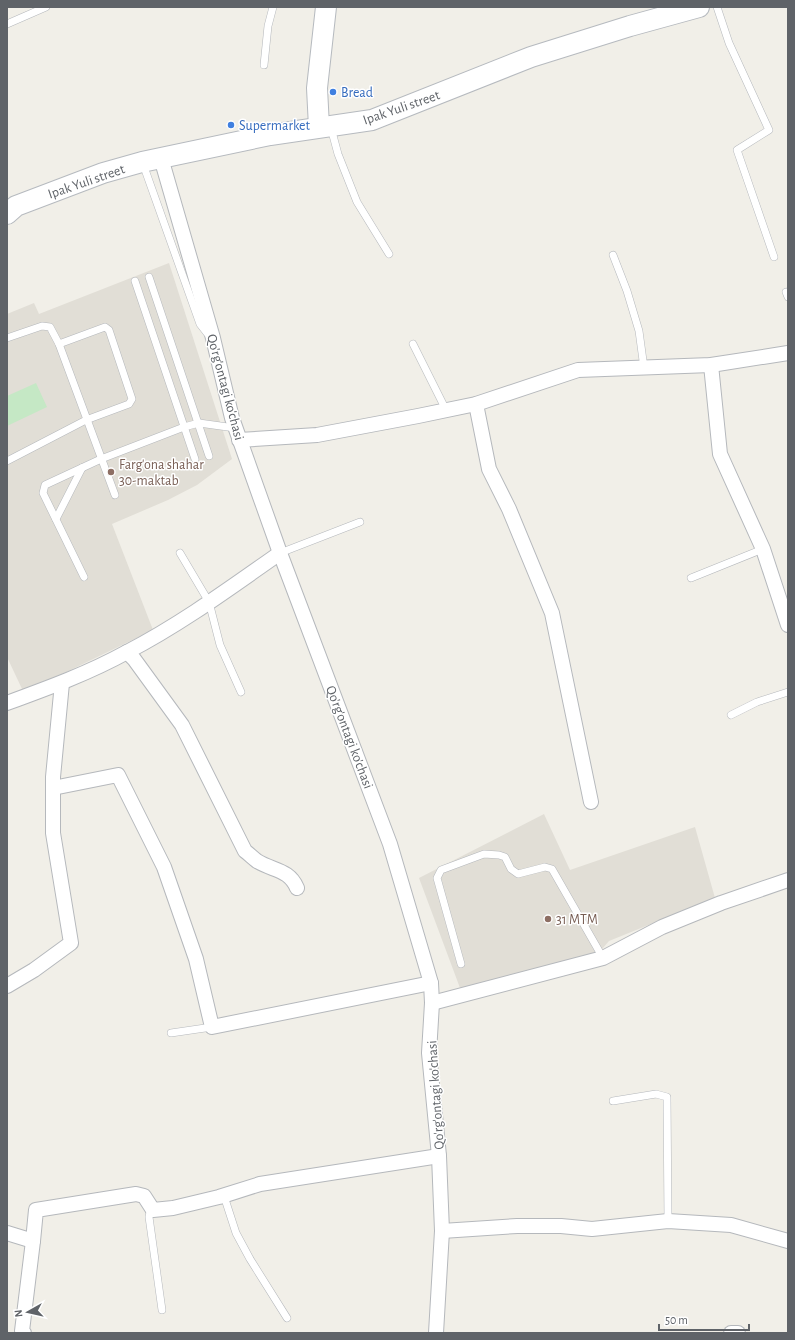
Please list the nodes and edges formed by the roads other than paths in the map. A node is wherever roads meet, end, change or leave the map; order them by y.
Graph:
1 (46, 7) edge
2 (273, 7) edge
3 (326, 7) edge
4 (699, 7) edge
5 (717, 7) edge
6 (7, 24) edge
7 (264, 65) dead end
8 (325, 127) junction
9 (152, 160) junction
10 (7, 214) edge
11 (389, 254) dead end
12 (613, 255) dead end
13 (774, 257) dead end
14 (149, 277) dead end
15 (135, 281) dead end
16 (7, 338) edge
17 (59, 344) junction
18 (413, 344) dead end
19 (788, 353) edge
20 (711, 365) junction
21 (644, 369) junction
22 (476, 404) junction
23 (446, 410) junction
24 (86, 420) junction
25 (199, 423) junction
26 (184, 427) junction
27 (237, 434) junction
28 (209, 456) dead end
29 (101, 458) junction
30 (195, 459) dead end
31 (7, 462) edge
32 (82, 468) junction
33 (115, 495) dead end
34 (56, 519) junction
35 (360, 522) dead end
36 (763, 549) junction
37 (180, 553) dead end
38 (280, 554) junction
39 (84, 577) dead end
40 (691, 578) dead end
41 (208, 602) junction
42 (788, 625) edge
43 (127, 652) junction
44 (62, 683) junction
45 (241, 692) dead end
46 (788, 692) edge
47 (7, 703) edge
48 (731, 715) dead end
49 (53, 788) junction
50 (591, 802) dead end
51 (788, 880) edge
52 (297, 888) dead end
53 (603, 958) junction
54 (461, 964) dead end
55 (431, 983) junction
56 (7, 986) edge
57 (432, 1003) junction
58 (212, 1027) junction
59 (171, 1033) dead end
60 (613, 1101) dead end
61 (439, 1156) junction
62 (224, 1196) junction
63 (153, 1210) junction
64 (668, 1221) junction
65 (442, 1231) junction
66 (7, 1232) edge
67 (33, 1241) junction
68 (788, 1241) edge
69 (162, 1310) dead end
70 (287, 1318) dead end
71 (24, 1333) edge
72 (436, 1333) edge
73 (731, 1333) edge
74 (738, 1333) edge

1 - 6 lane
2 - 7 lane
3 - 8 main road
4 - 8 main road, Ipak Yuli street
5 - 13 lane
8 - 9 main road, Ipak Yuli street
8 - 11 lane
9 - 10 main road, Ipak Yuli street
9 - 27 street, Qo'rg'ontagi ko'chasi
12 - 21 lane
14 - 25 lane
15 - 26 lane
16 - 17 lane
17 - 24 lane
17 - 24 lane
18 - 23 lane
19 - 20 street
20 - 21 street
20 - 36 street
21 - 22 street
22 - 23 street
22 - 50 street
23 - 27 street
24 - 29 lane
24 - 31 lane
25 - 26 lane
25 - 27 lane
25 - 28 lane
26 - 29 lane
26 - 30 lane
27 - 38 street, Qo'rg'ontagi ko'chasi
29 - 32 lane
29 - 33 lane
32 - 34 lane
32 - 34 lane
34 - 39 lane
35 - 38 lane
36 - 40 lane
36 - 42 street
37 - 41 lane
38 - 41 street
38 - 55 street, Qo'rg'ontagi ko'chasi
41 - 43 street
41 - 45 lane
43 - 44 street
43 - 52 street
44 - 47 street
44 - 49 street
46 - 48 lane
49 - 56 street
49 - 58 street
51 - 53 street
53 - 54 lane
53 - 57 street
55 - 57 street, Qo'rg'ontagi ko'chasi
55 - 58 street
57 - 61 street, Qo'rg'ontagi ko'chasi
58 - 59 lane
60 - 64 lane
61 - 62 street
61 - 65 street, Qo'rg'ontagi ko'chasi
62 - 63 street
62 - 70 lane
63 - 67 street
63 - 69 lane
64 - 65 street
64 - 68 street
65 - 72 street, Qo'rg'ontagi ko'chasi
66 - 67 street
67 - 71 street
73 - 74 street

